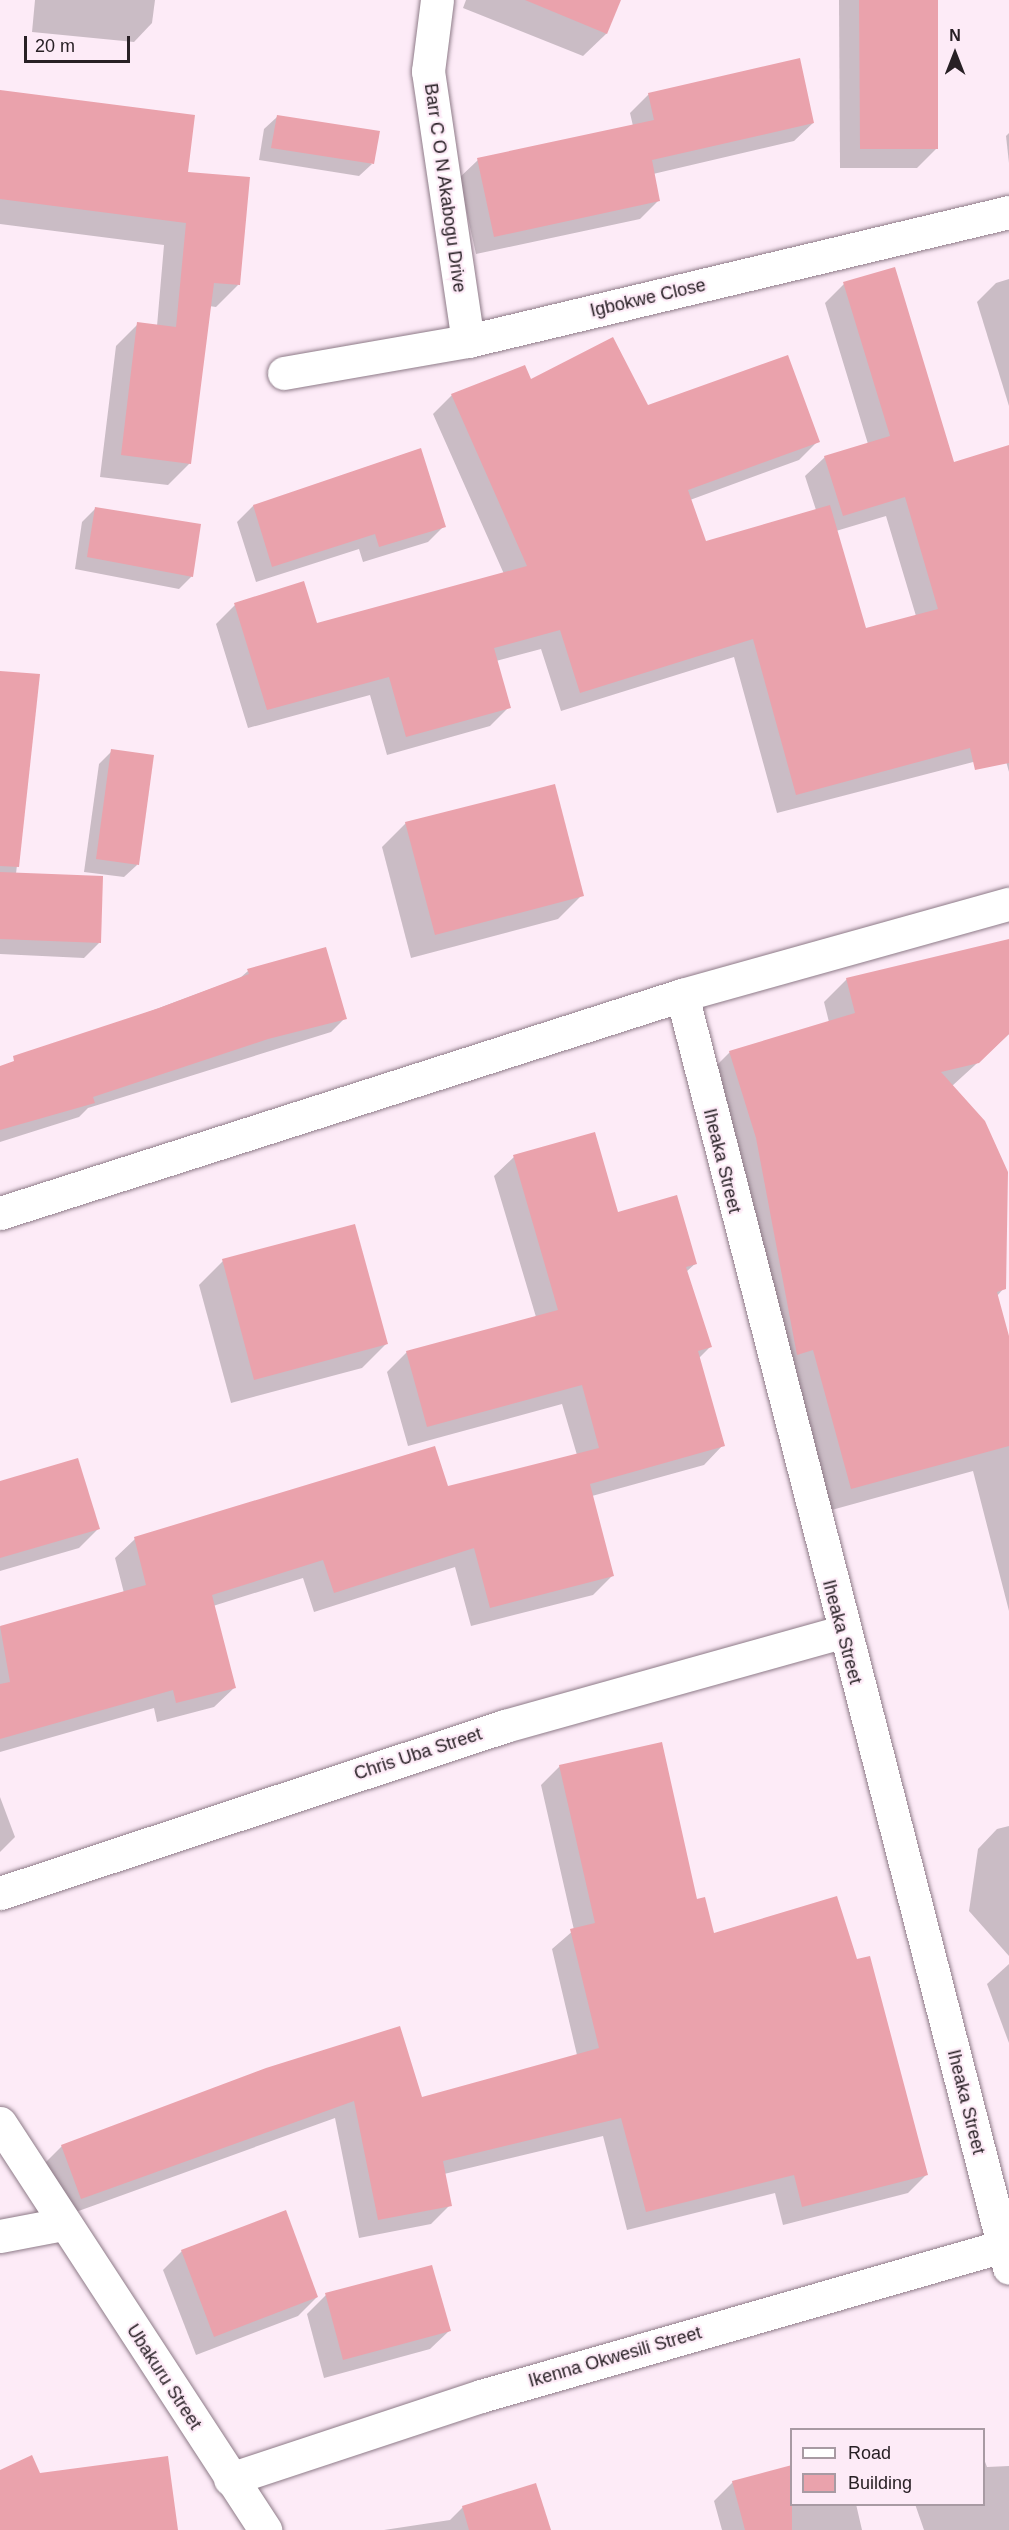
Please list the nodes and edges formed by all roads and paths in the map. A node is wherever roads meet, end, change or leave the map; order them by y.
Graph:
1 (437, 0) edge
2 (1009, 212) edge
3 (468, 341) junction
4 (284, 374) dead end
5 (1009, 904) edge
6 (682, 995) junction
7 (0, 1214) edge
8 (841, 1632) junction
9 (0, 1893) edge
10 (0, 2123) edge
11 (63, 2224) junction
12 (0, 2236) edge
13 (1006, 2257) edge
14 (230, 2479) junction
15 (265, 2530) edge

1 - 3 street, Barr C O N Akabogu Drive
2 - 3 street, Igbokwe Close
3 - 4 street, Igbokwe Close
5 - 6 street
6 - 7 street
6 - 8 street, Iheaka Street
8 - 9 street, Chris Uba Street
8 - 13 street, Iheaka Street
10 - 11 street, Ubakuru Street
11 - 12 street
11 - 14 street, Ubakuru Street
13 - 14 street, Ikenna Okwesili Street
14 - 15 street, Ubakuru Street

